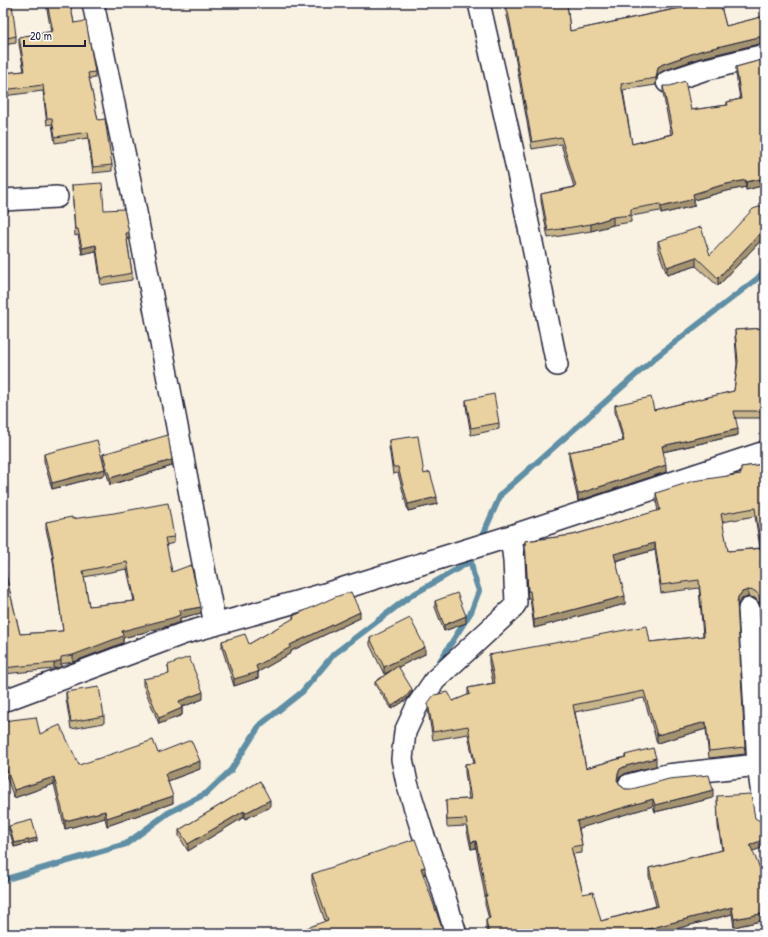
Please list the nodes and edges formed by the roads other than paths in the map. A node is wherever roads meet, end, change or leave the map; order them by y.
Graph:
1 (93, 3) edge
2 (479, 3) edge
3 (765, 55) edge
4 (667, 82) dead end
5 (57, 197) dead end
6 (3, 200) edge
7 (556, 365) dead end
8 (765, 452) edge
9 (511, 536) junction
10 (749, 608) dead end
11 (215, 625) junction
12 (3, 701) edge
13 (758, 765) junction
14 (629, 785) dead end
15 (765, 818) edge
16 (456, 934) edge

1 - 11 street
2 - 7 street
3 - 4 street
5 - 6 street
8 - 9 street
9 - 11 street
9 - 16 street
10 - 13 street
11 - 12 street
13 - 14 street
13 - 15 street

